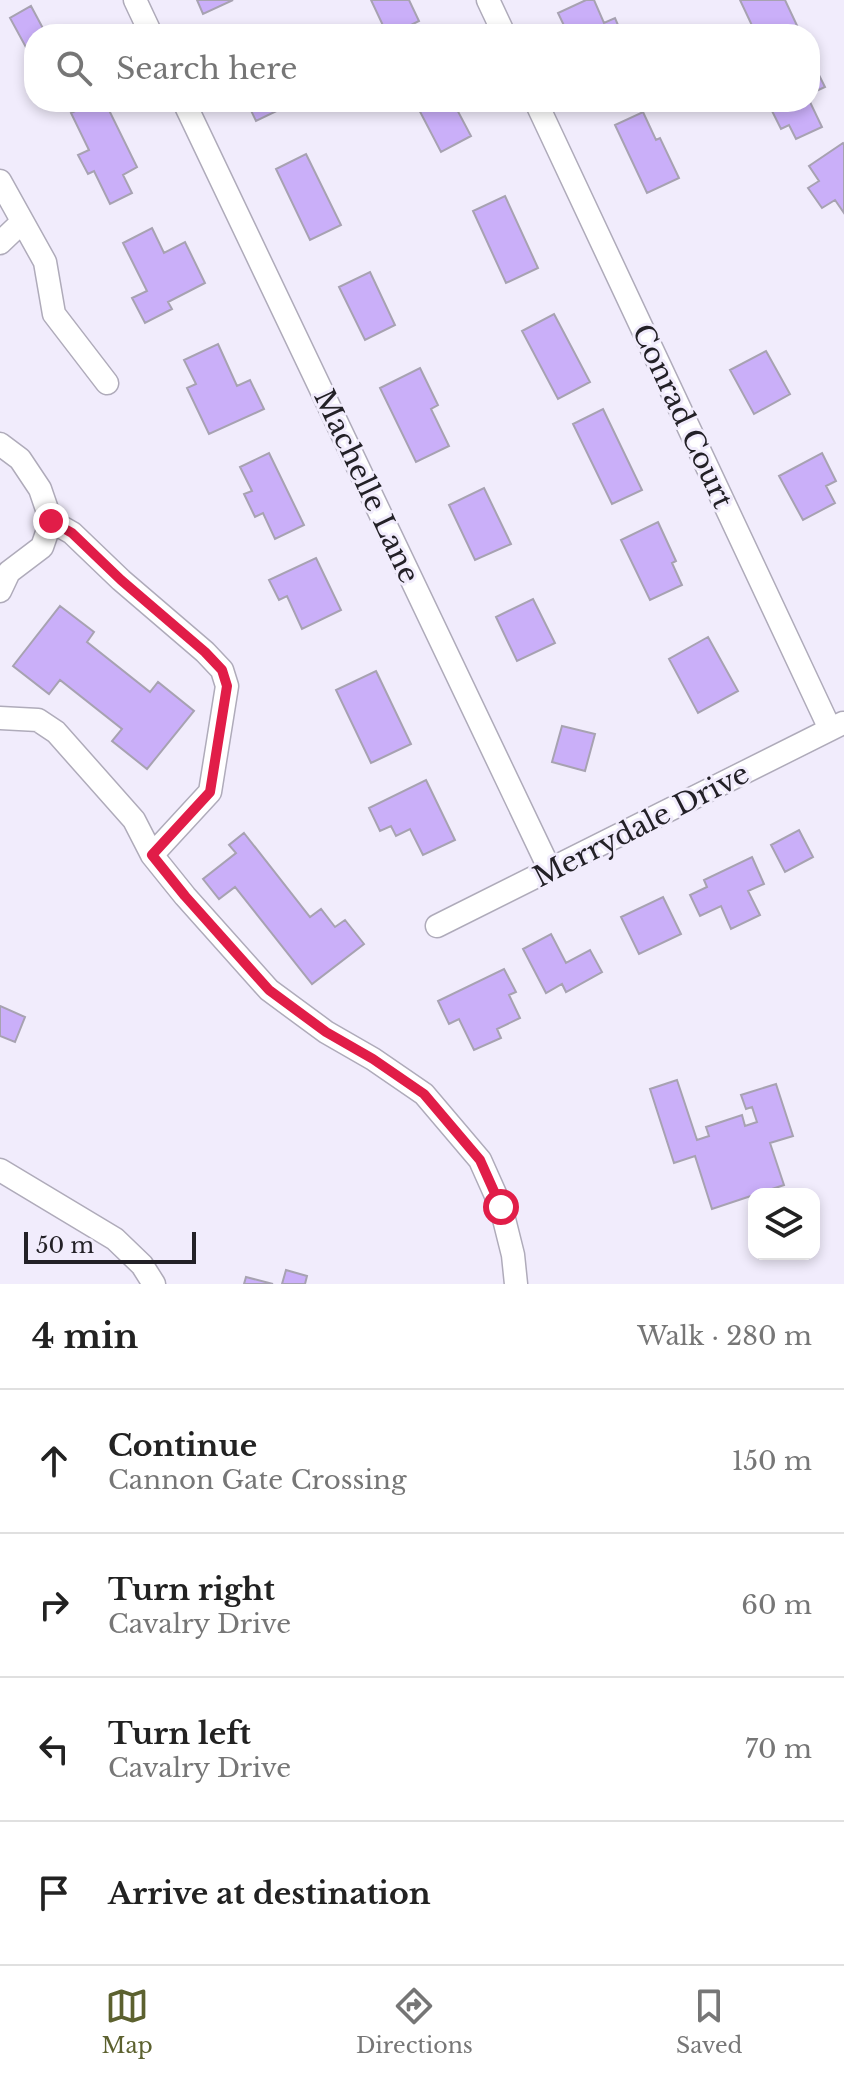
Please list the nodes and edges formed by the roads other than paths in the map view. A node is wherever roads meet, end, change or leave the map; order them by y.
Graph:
1 (135, 0) edge
2 (488, 0) edge
3 (146, 24) edge
4 (499, 24) edge
5 (189, 112) edge
6 (541, 112) edge
7 (0, 181) edge
8 (22, 222) junction
9 (0, 243) edge
10 (107, 383) dead end
11 (0, 444) edge
12 (51, 521) junction
13 (0, 591) edge
14 (0, 718) edge
15 (837, 726) edge
16 (152, 855) junction
17 (550, 870) junction
18 (437, 926) dead end
19 (0, 1170) edge
20 (154, 1284) edge
21 (516, 1284) edge

1 - 3 street
2 - 4 street
5 - 17 street, Machelle Lane
6 - 15 street, Conrad Court
7 - 8 street
8 - 9 street
8 - 10 street
11 - 12 street
12 - 13 street
12 - 16 street
14 - 16 street
15 - 17 street, Merrydale Drive
16 - 21 street
17 - 18 street, Merrydale Drive
19 - 20 street

